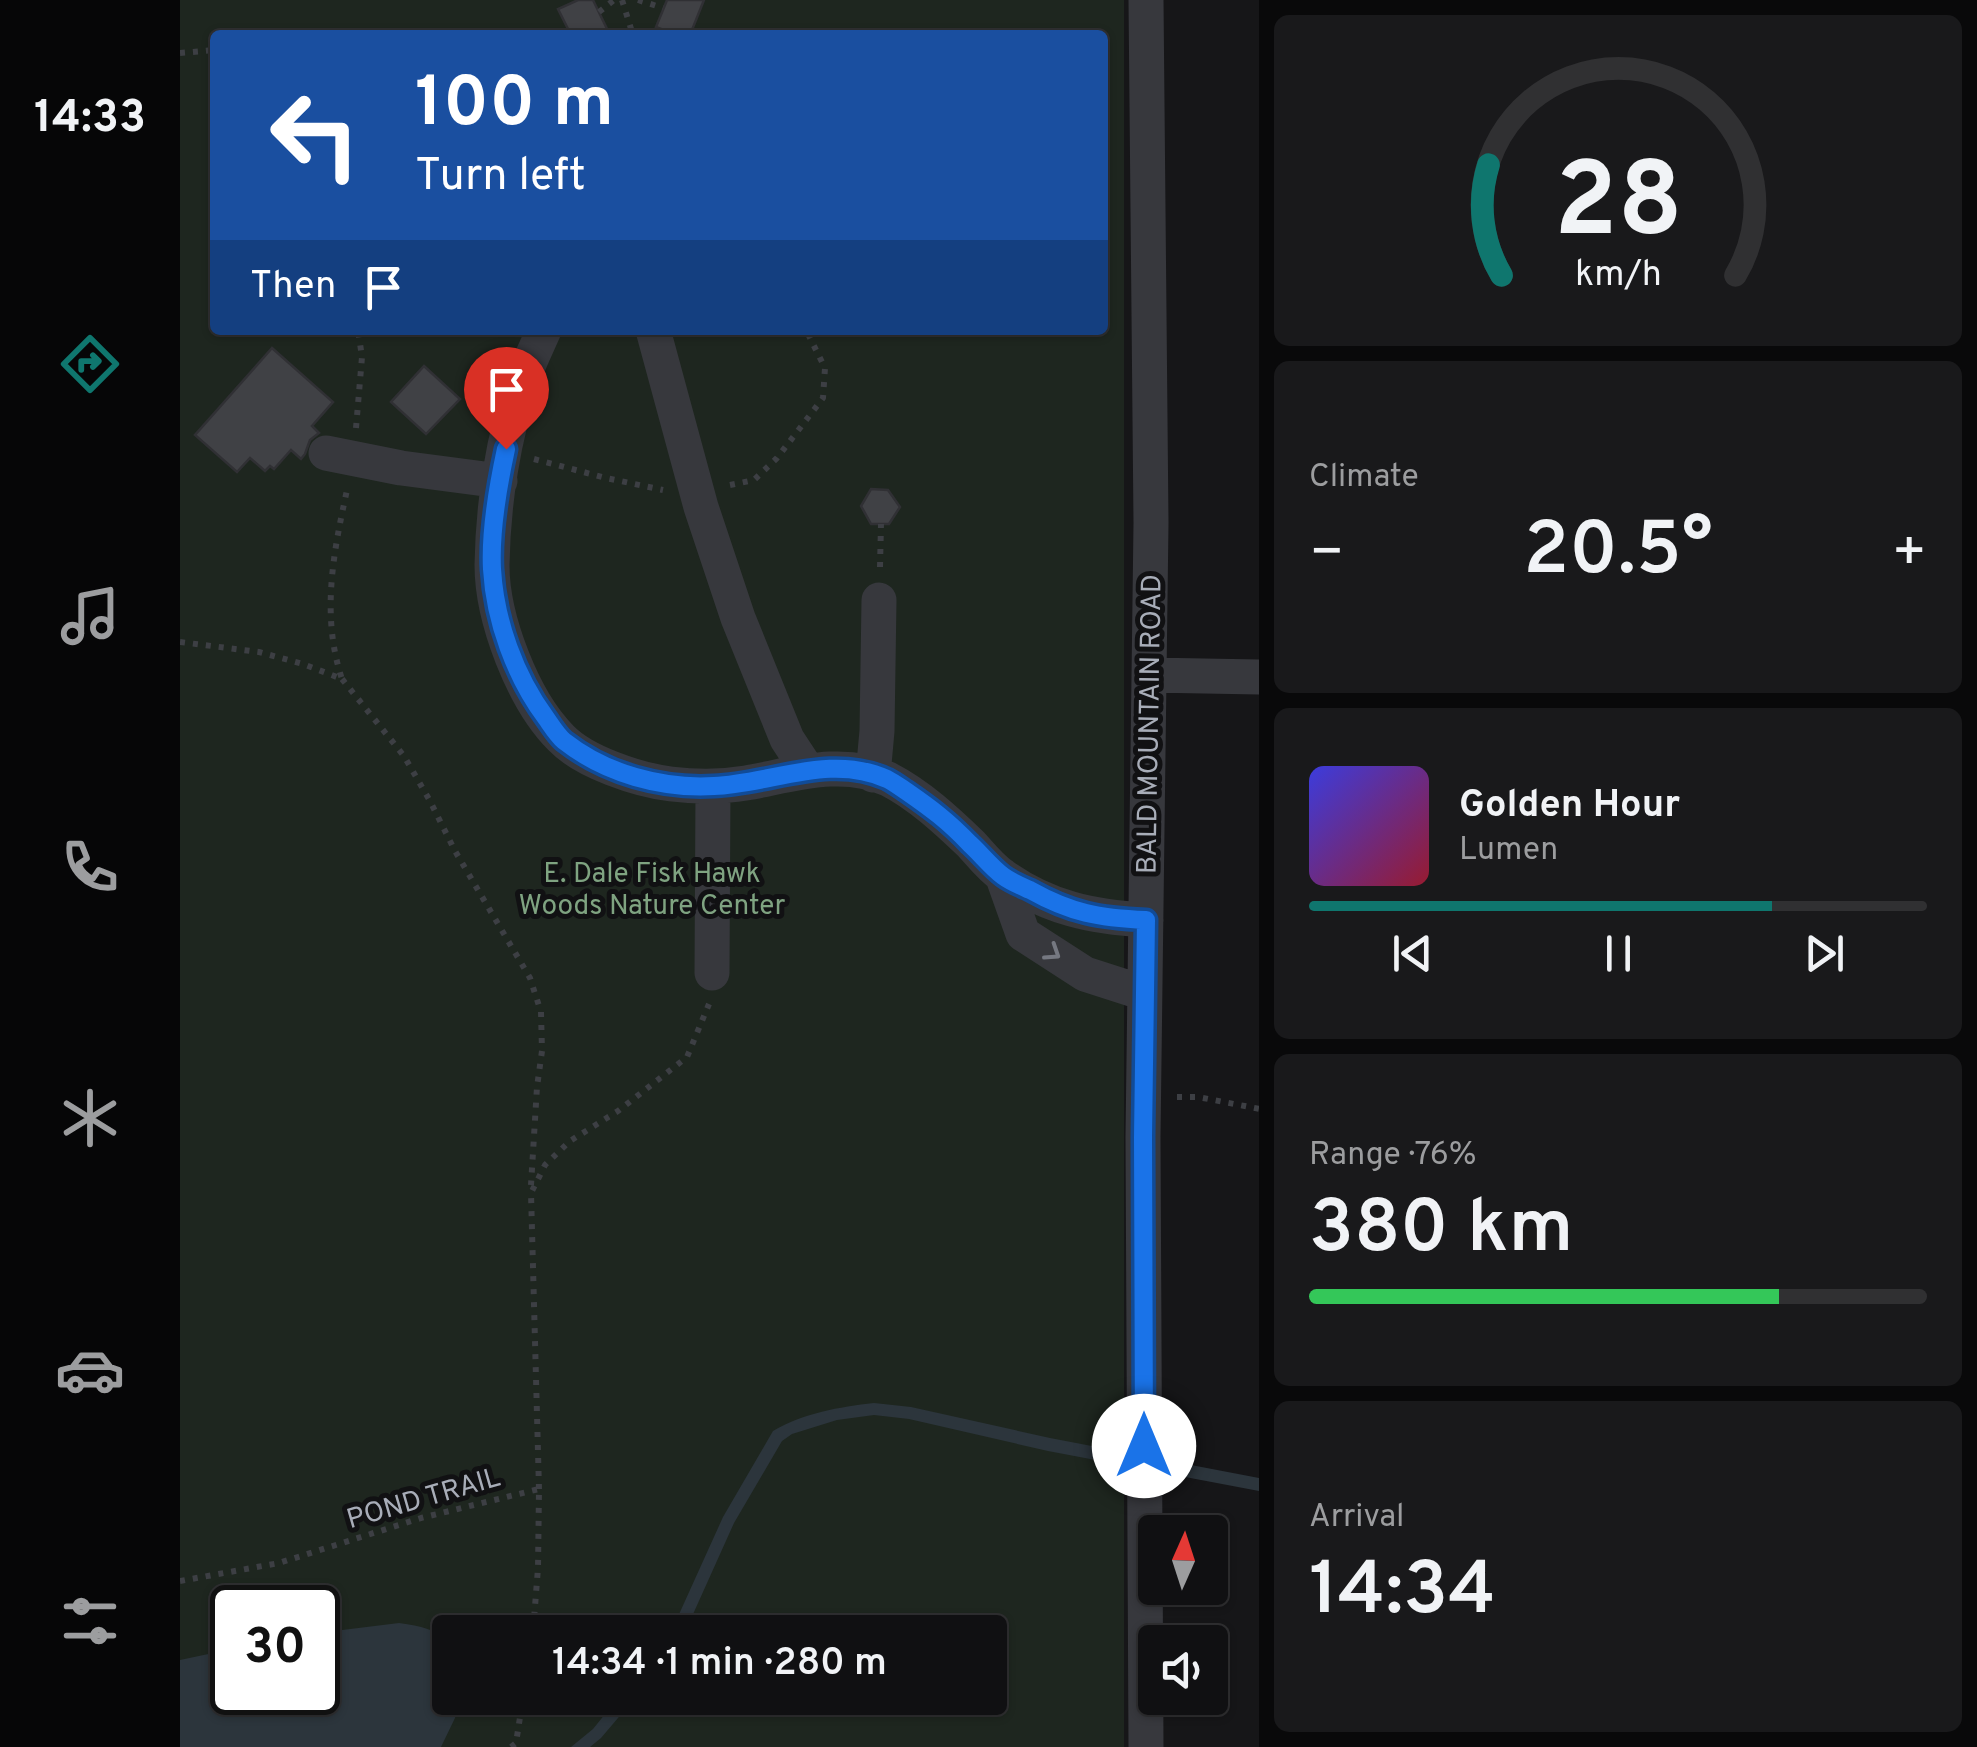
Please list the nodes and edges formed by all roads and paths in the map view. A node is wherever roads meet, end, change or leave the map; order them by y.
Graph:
1 (614, 0) edge
2 (622, 0) edge
3 (638, 0) edge
4 (1146, 0) edge
5 (664, 8) dead end
6 (599, 12) dead end
7 (631, 30) edge
8 (210, 50) edge
9 (180, 53) edge
10 (359, 335) edge
11 (542, 335) edge
12 (655, 335) edge
13 (340, 456) junction
14 (500, 482) junction
15 (880, 524) dead end
16 (879, 600) joint
17 (180, 642) edge
18 (1148, 675) junction
19 (1259, 677) edge
20 (342, 680) junction
21 (808, 770) junction
22 (873, 775) junction
23 (713, 786) junction
24 (1002, 876) junction
25 (1146, 920) junction
26 (712, 973) joint
27 (1144, 993) junction
28 (1143, 1097) junction
29 (1259, 1109) edge
30 (531, 1193) junction
31 (539, 1490) junction
32 (180, 1580) edge
33 (535, 1615) edge
34 (520, 1715) edge
35 (515, 1746) edge
36 (1146, 1747) edge

1 - 6 path
2 - 7 path
3 - 5 path
4 - 18 street, BALD MOUNTAIN ROAD
8 - 9 path
10 - 13 path
11 - 14 street
12 - 21 street
13 - 14 street
13 - 20 path
14 - 23 street
15 - 16 path
16 - 22 street
17 - 20 path
18 - 19 street
18 - 25 street, BALD MOUNTAIN ROAD
20 - 30 path
21 - 22 street
21 - 23 street
22 - 24 street
23 - 26 street
24 - 25 street
24 -> 27 street
25 - 27 street, BALD MOUNTAIN ROAD
26 - 30 path
27 - 28 street, BALD MOUNTAIN ROAD
28 - 29 path
28 - 36 street, BALD MOUNTAIN ROAD
30 - 31 path
31 - 32 path, POND TRAIL
31 - 33 path, POND TRAIL
34 - 35 path

